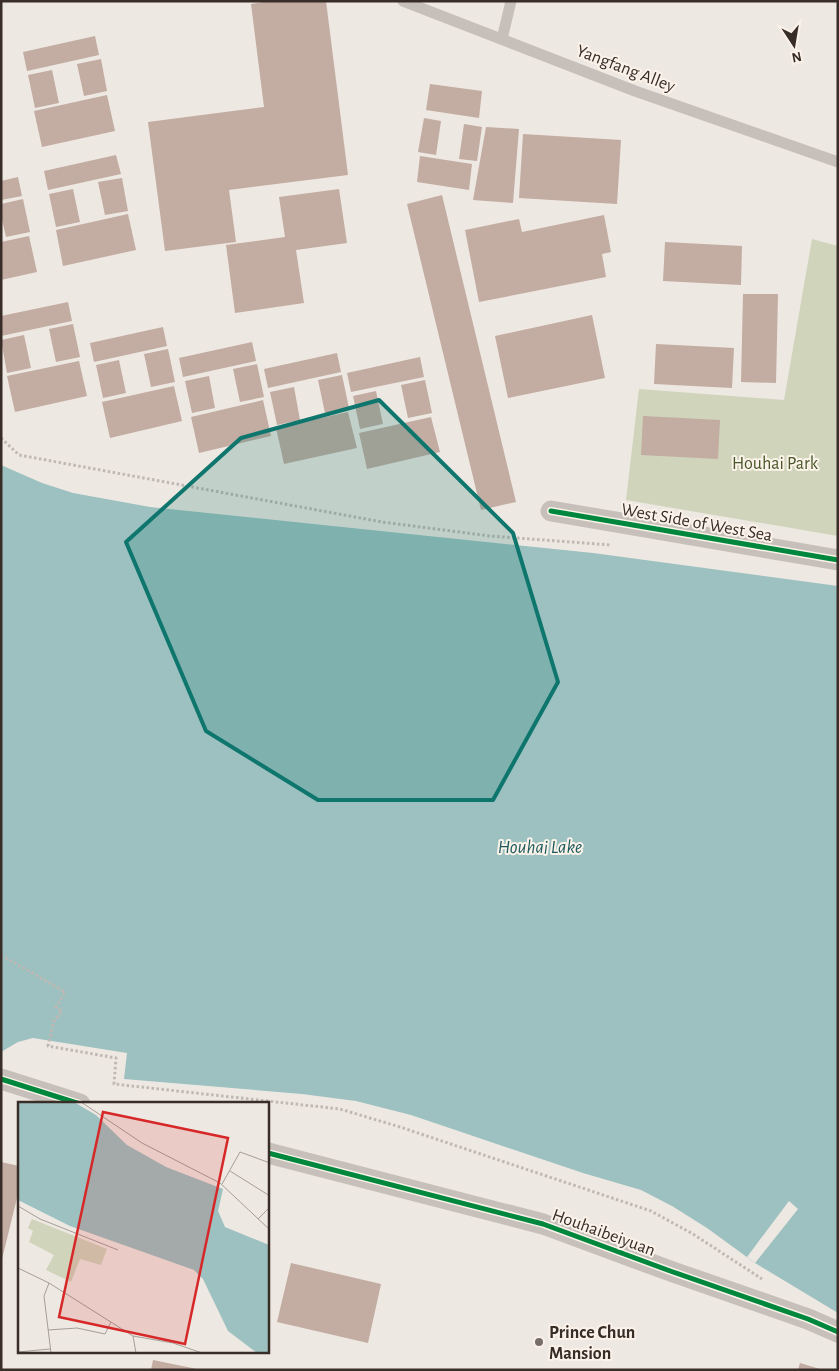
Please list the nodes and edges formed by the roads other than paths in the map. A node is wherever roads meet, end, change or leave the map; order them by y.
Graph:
1 (403, 1) edge
2 (511, 1) edge
3 (502, 39) junction
4 (838, 162) edge
5 (551, 511) dead end
6 (838, 560) edge
7 (1, 1079) edge
8 (74, 1102) edge
9 (269, 1153) edge
10 (838, 1332) edge

1 - 3 lane, Yangfang Alley
2 - 3 lane
3 - 4 lane, Yangfang Alley
5 - 6 street, West Side of West Sea
7 - 8 street
9 - 10 street, Houhaibeiyuan

